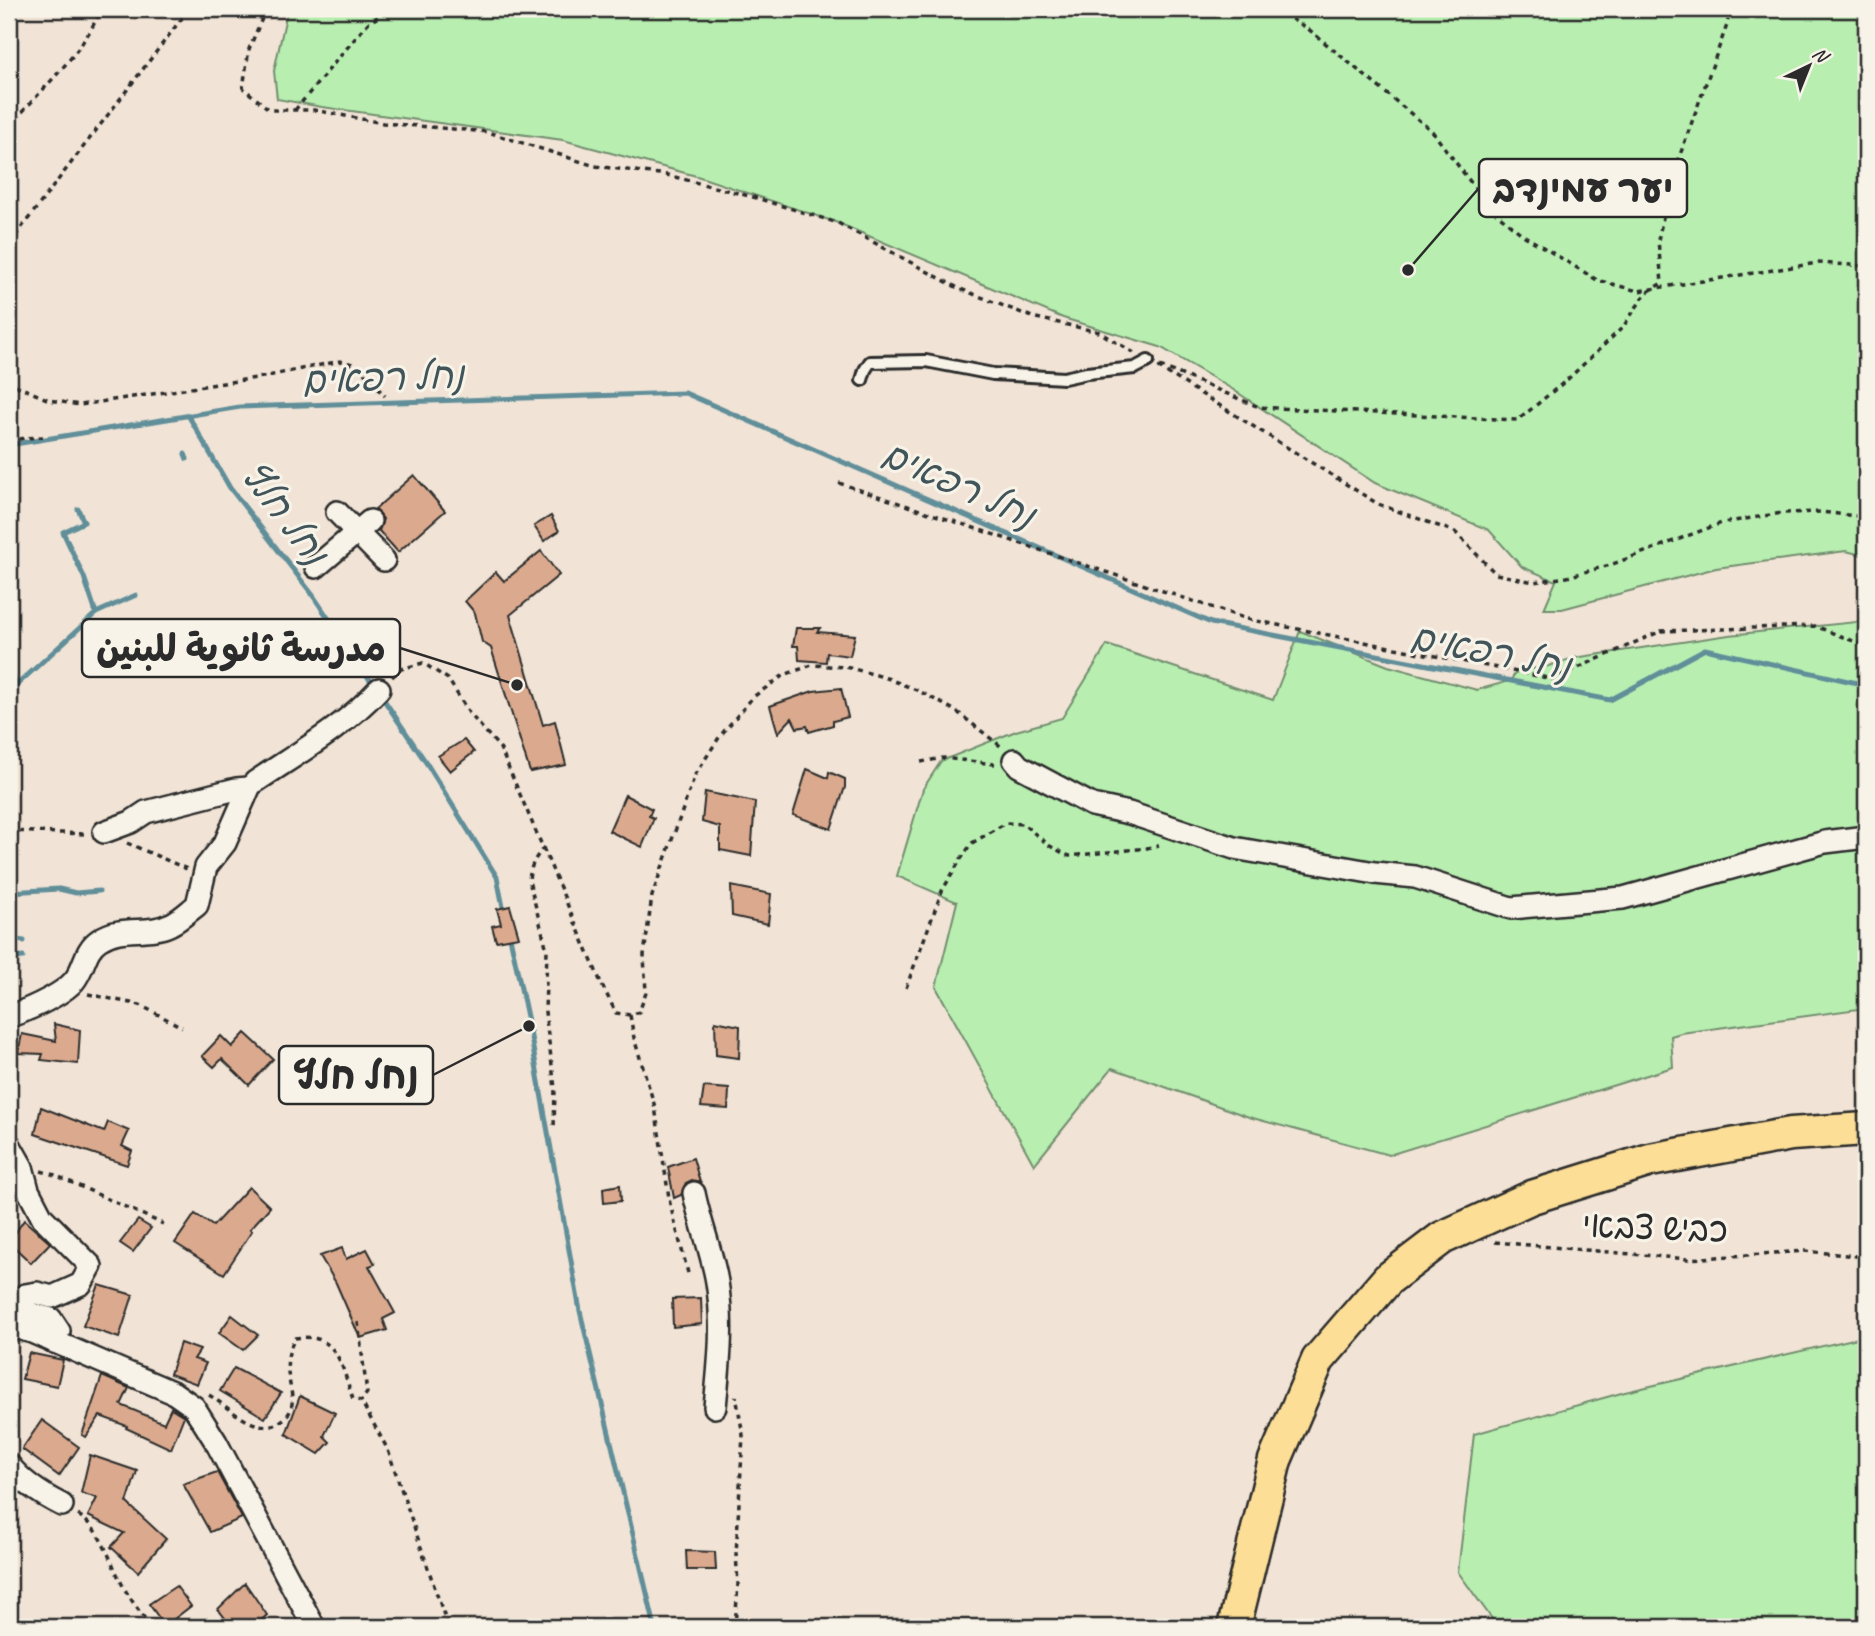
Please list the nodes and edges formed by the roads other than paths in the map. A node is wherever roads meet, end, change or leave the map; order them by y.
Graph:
1 (1148, 361) road end
2 (862, 380) dead end
3 (337, 512) dead end
4 (364, 527) junction
5 (384, 560) dead end
6 (316, 567) dead end
7 (379, 690) road end
8 (1014, 760) road end
9 (255, 782) dead end
10 (99, 832) road end
11 (1866, 837) edge
12 (9, 1017) edge
13 (1866, 1129) edge
14 (9, 1144) edge
15 (694, 1193) dead end
16 (14, 1303) edge
17 (9, 1326) edge
18 (54, 1342) junction
19 (200, 1390) road end
20 (174, 1392) junction
21 (715, 1407) dead end
22 (9, 1465) edge
23 (62, 1505) road end
24 (314, 1627) edge
25 (1234, 1627) edge

1 - 2 lane
3 - 4 street
4 - 5 street
4 - 6 street
7 - 9 street
8 - 11 street
10 - 12 street
13 - 25 main road
14 - 16 street
15 - 21 street
16 - 18 street
17 - 18 street
18 - 20 street
19 - 20 street
20 - 24 street
22 - 23 street

